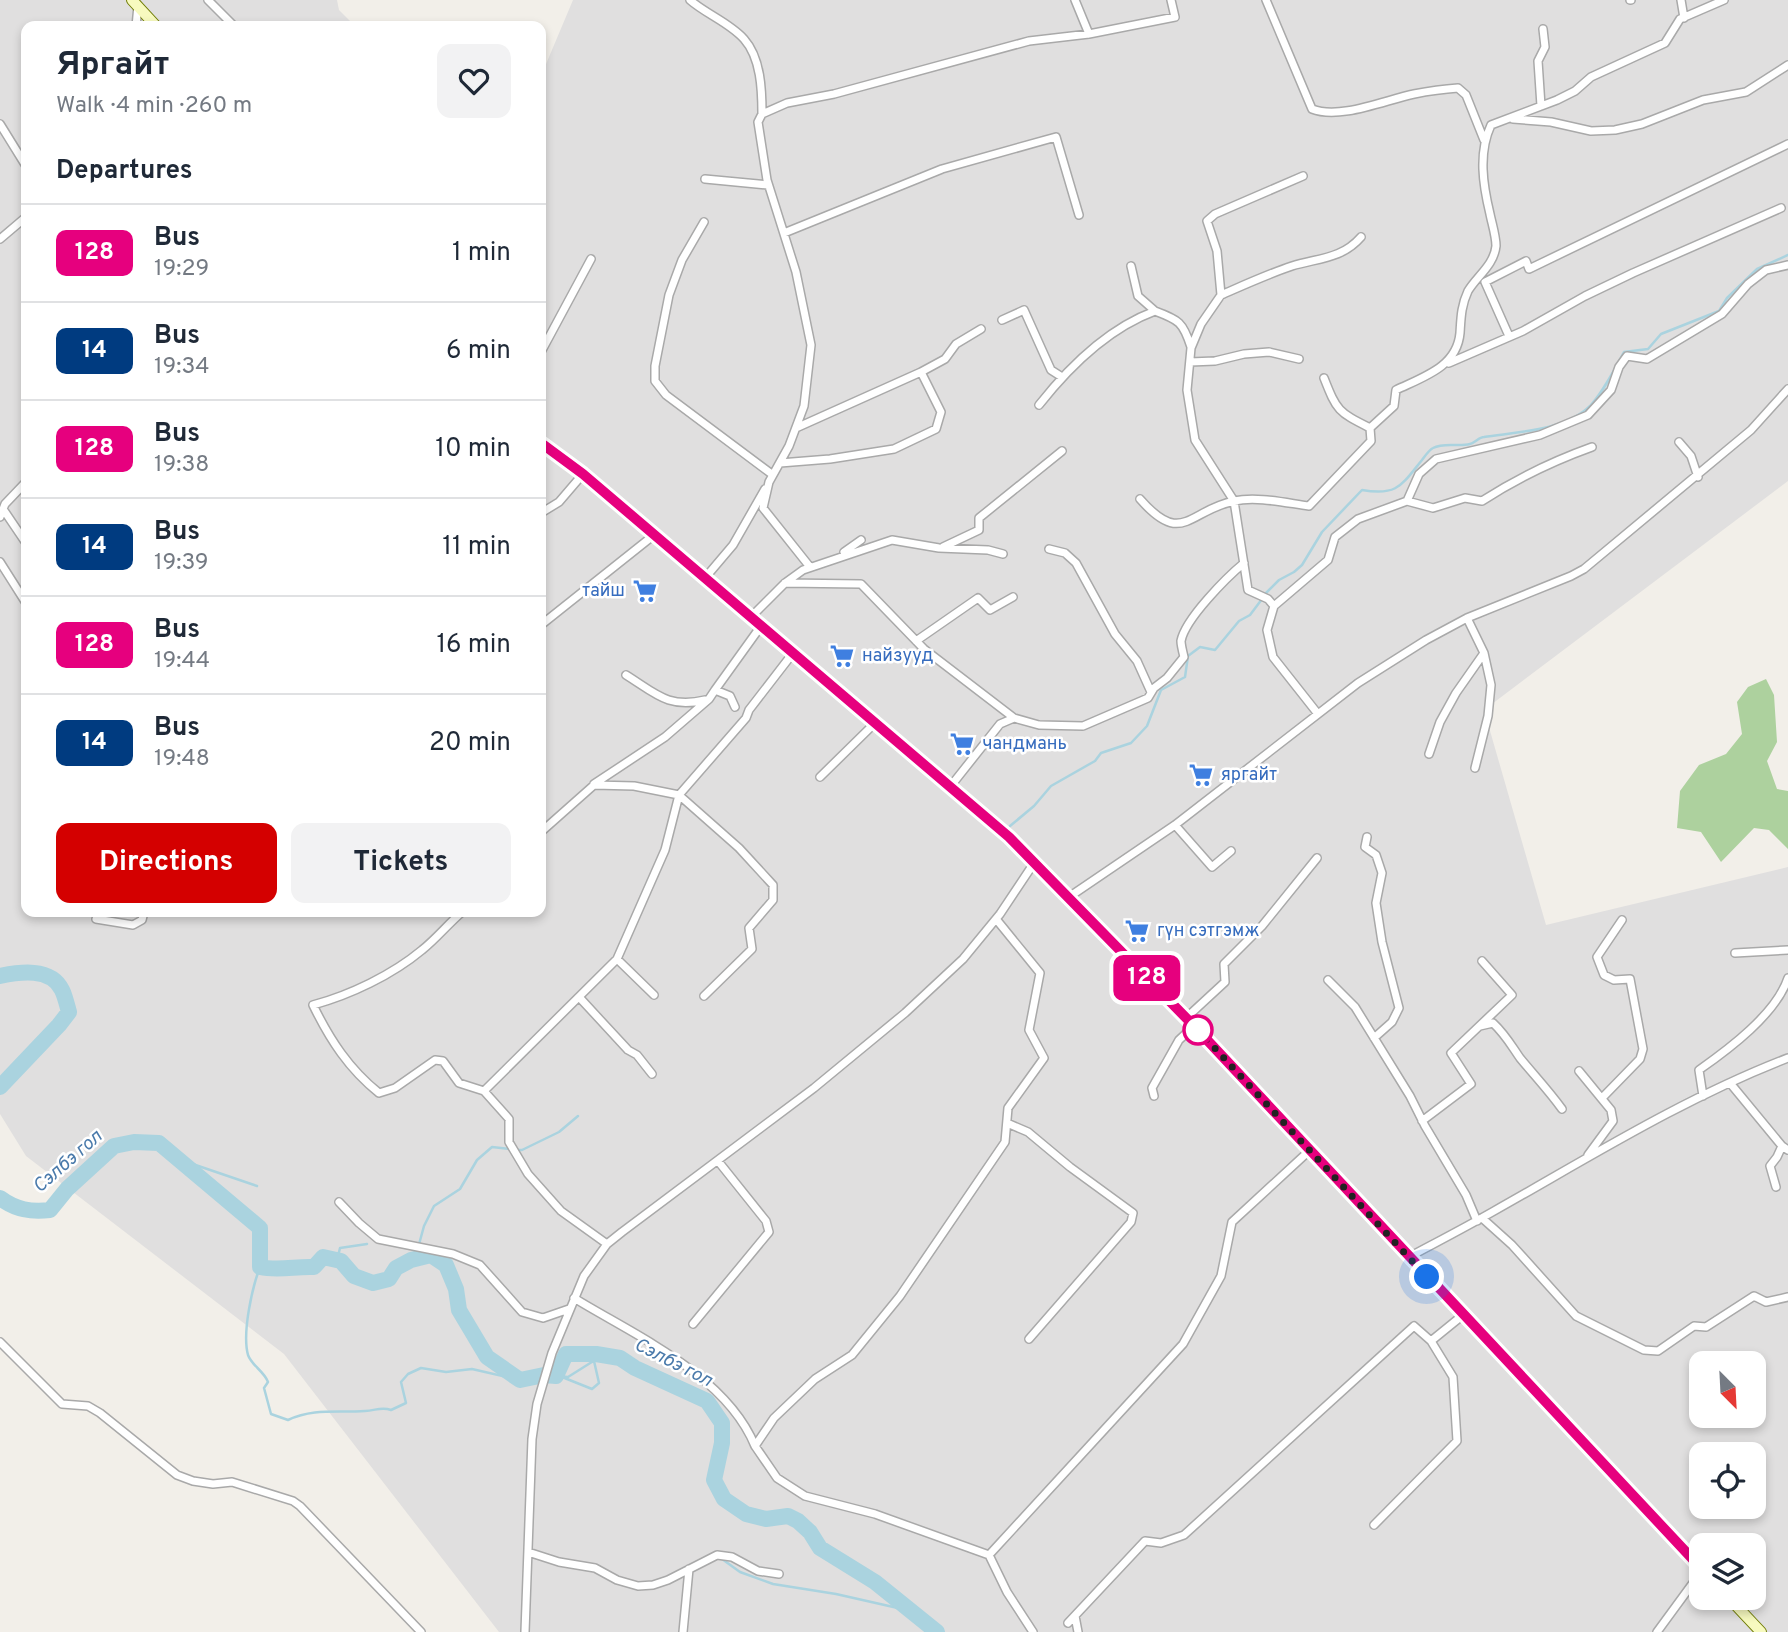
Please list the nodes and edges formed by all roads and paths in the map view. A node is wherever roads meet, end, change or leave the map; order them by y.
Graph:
1 (208, 0) edge
2 (690, 0) edge
3 (1075, 0) edge
4 (1171, 0) edge
5 (1266, 0) edge
6 (1681, 0) edge
7 (1724, 0) edge
8 (135, 3) edge
9 (1684, 18) junction
10 (136, 21) edge
11 (151, 21) edge
12 (229, 21) edge
13 (1544, 29) dead end
14 (1089, 34) junction
15 (1788, 65) edge
16 (1541, 106) junction
17 (762, 114) junction
18 (1508, 118) junction
19 (0, 124) edge
20 (1484, 140) junction
21 (1788, 144) edge
22 (21, 158) edge
23 (1303, 176) dead end
24 (705, 179) dead end
25 (768, 185) junction
26 (1781, 208) dead end
27 (1079, 215) dead end
28 (21, 221) edge
29 (704, 222) dead end
30 (784, 233) junction
31 (1361, 237) dead end
32 (0, 239) edge
33 (591, 259) dead end
34 (1788, 265) edge
35 (1131, 266) dead end
36 (1221, 295) junction
37 (1155, 310) junction
38 (1002, 320) dead end
39 (981, 329) dead end
40 (1509, 336) junction
41 (546, 343) edge
42 (1191, 348) junction
43 (1298, 359) dead end
44 (1190, 362) junction
45 (1443, 367) junction
46 (921, 372) junction
47 (1062, 377) junction
48 (1324, 378) dead end
49 (1788, 389) edge
50 (1039, 405) dead end
51 (796, 428) junction
52 (1370, 428) junction
53 (1679, 442) dead end
54 (546, 447) edge
55 (1592, 447) dead end
56 (1062, 451) dead end
57 (780, 463) junction
58 (583, 474) junction
59 (773, 475) junction
60 (1698, 477) junction
61 (769, 483) junction
62 (21, 487) edge
63 (1140, 499) dead end
64 (1234, 501) junction
65 (1407, 501) junction
66 (546, 510) edge
67 (1, 513) edge
68 (654, 535) junction
69 (21, 537) edge
70 (860, 540) dead end
71 (939, 548) junction
72 (1049, 549) dead end
73 (1003, 554) dead end
74 (834, 557) junction
75 (0, 562) edge
76 (1244, 563) junction
77 (810, 567) junction
78 (705, 578) junction
79 (785, 583) junction
80 (21, 595) edge
81 (1013, 597) dead end
82 (1274, 606) junction
83 (751, 617) junction
84 (1467, 618) junction
85 (546, 621) edge
86 (761, 625) junction
87 (916, 641) junction
88 (793, 653) junction
89 (1484, 653) junction
90 (626, 675) dead end
91 (715, 690) junction
92 (1151, 692) junction
93 (709, 699) junction
94 (735, 707) dead end
95 (1318, 714) junction
96 (1014, 718) junction
97 (876, 723) junction
98 (1429, 754) dead end
99 (1475, 768) dead end
100 (821, 777) dead end
101 (594, 785) junction
102 (950, 787) junction
103 (679, 795) junction
104 (546, 825) edge
105 (1175, 825) junction
106 (1367, 837) dead end
107 (1231, 851) dead end
108 (1317, 858) dead end
109 (1034, 863) junction
110 (1069, 897) junction
111 (143, 917) edge
112 (457, 917) edge
113 (96, 919) dead end
114 (996, 919) junction
115 (1622, 919) dead end
116 (1788, 950) edge
117 (1735, 953) dead end
118 (617, 959) junction
119 (1482, 961) dead end
120 (1788, 978) edge
121 (1328, 980) dead end
122 (654, 995) dead end
123 (704, 996) dead end
124 (579, 997) junction
125 (1190, 1022) junction
126 (1479, 1026) junction
127 (1374, 1038) junction
128 (1788, 1058) edge
129 (1579, 1071) dead end
130 (652, 1074) dead end
131 (1730, 1083) junction
132 (484, 1091) junction
133 (1154, 1096) dead end
134 (1703, 1096) junction
135 (1602, 1098) junction
136 (1562, 1109) dead end
137 (1422, 1121) junction
138 (1007, 1123) junction
139 (1785, 1148) edge
140 (1309, 1151) junction
141 (1586, 1158) junction
142 (718, 1161) junction
143 (1776, 1187) dead end
144 (339, 1202) dead end
145 (1479, 1220) junction
146 (607, 1244) junction
147 (1409, 1257) junction
148 (1788, 1297) edge
149 (574, 1298) junction
150 (569, 1309) junction
151 (1463, 1315) junction
152 (693, 1324) dead end
153 (1029, 1339) dead end
154 (1431, 1341) junction
155 (0, 1342) edge
156 (754, 1446) junction
157 (1374, 1525) dead end
158 (528, 1552) junction
159 (989, 1555) junction
160 (1689, 1557) edge
161 (689, 1569) junction
162 (779, 1574) dead end
163 (1689, 1587) edge
164 (1740, 1610) edge
165 (1075, 1616) junction
166 (1068, 1623) dead end
167 (421, 1632) edge
168 (526, 1632) edge
169 (683, 1632) edge
170 (1032, 1632) edge
171 (1078, 1632) edge
172 (1657, 1632) edge
173 (1761, 1632) edge

1 - 12 street
2 - 17 street
3 - 14 street
4 - 14 street
5 - 20 street
6 - 9 street
7 - 9 street
8 - 10 street
8 - 11 main road
9 - 16 street
13 - 16 street
14 - 17 street
15 - 18 street
16 - 18 street
17 - 25 street
18 - 20 street
19 - 22 street
20 - 45 street
21 - 40 street
23 - 36 street
24 - 25 street
25 - 30 street
26 - 40 street
27 - 30 street
28 - 32 street
29 - 59 street
30 - 51 street
31 - 36 street
33 - 41 street
34 - 65 street
35 - 37 street
36 - 42 street
37 - 42 street
37 - 47 street
38 - 47 street
39 - 46 street
40 - 45 street
42 - 44 street
43 - 44 street
44 - 64 street
45 - 52 street
46 - 51 street
46 - 57 street
47 - 50 street
48 - 52 street
49 - 60 street
51 - 57 street
52 - 64 street
53 - 60 street
54 - 58 main road
55 - 65 street
56 - 71 street
57 - 59 street
58 - 66 street
58 - 68 main road
59 - 61 street
60 - 84 street
61 - 77 street
61 - 78 street
62 - 67 street
63 - 64 street
64 - 76 street
65 - 82 street
67 - 69 street
68 - 78 main road
68 - 85 street
70 - 74 street
71 - 73 street
71 - 74 street
72 - 92 street
74 - 77 street
75 - 80 street
76 - 82 street
76 - 92 street
77 - 79 street
78 - 83 main road
79 - 83 street
79 - 87 street
81 - 87 street
82 - 95 street
83 - 86 main road
84 - 89 street
84 - 95 street
86 - 88 main road
86 - 91 street
87 - 96 street
88 - 97 main road
88 - 103 street
89 - 98 street
89 - 99 street
90 - 93 street
91 - 93 street
91 - 94 street
92 - 96 street
93 - 101 street
95 - 105 street
96 - 102 street
97 - 100 street
97 - 102 main road
101 - 103 street
101 - 104 street
102 - 109 main road
103 - 118 street
103 - 123 street
105 - 107 street
105 - 110 street
106 - 127 street
108 - 125 street
109 - 110 main road
109 - 114 street
110 - 125 main road
111 - 113 street
112 - 132 street
114 - 138 street
114 - 142 street
115 - 135 street
116 - 117 street
118 - 122 street
118 - 124 street
119 - 126 street
120 - 134 street
121 - 127 street
124 - 130 street
124 - 132 street
125 - 133 street
125 - 140 main road
126 - 136 street
126 - 137 street
127 - 137 street
128 - 131 street
129 - 135 street
131 - 134 street
131 - 139 street
132 - 146 street
134 - 141 street
135 - 141 street
137 - 145 street
138 - 153 street
138 - 156 street
139 - 143 street
140 - 147 main road
140 - 159 street
141 - 145 street
142 - 146 street
142 - 152 street
144 - 150 street
145 - 147 street
145 - 148 street
146 - 149 street
147 - 151 main road
149 - 150 street
149 - 156 street
150 - 158 street
151 - 154 street
151 - 160 main road
154 - 157 street
154 - 165 street
155 - 167 street
156 - 159 street
158 - 161 street
158 - 168 street
159 - 170 street
161 - 162 street
161 - 169 street
163 - 172 street
164 - 173 main road
165 - 166 street
165 - 171 street

